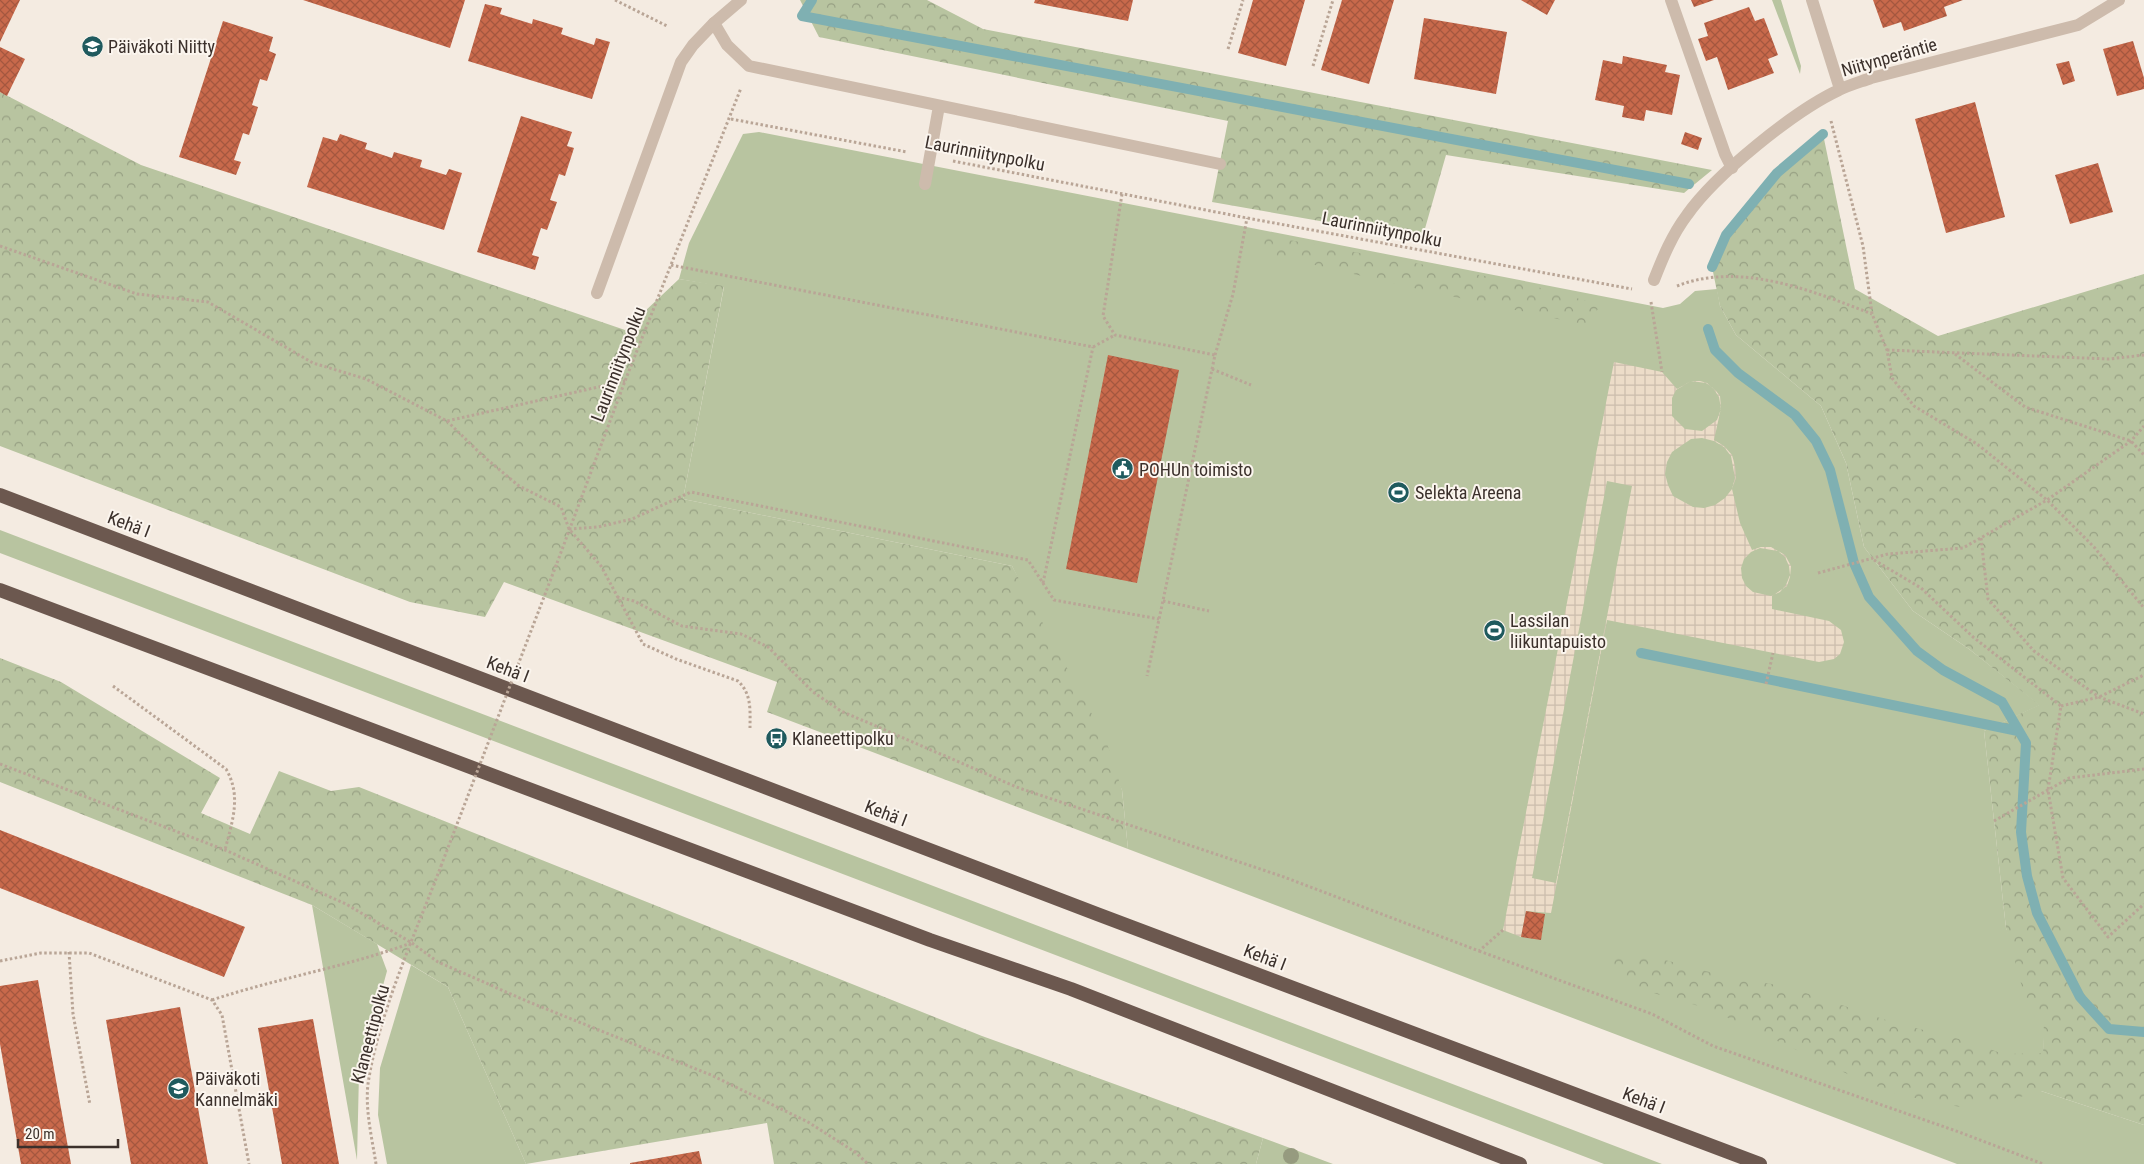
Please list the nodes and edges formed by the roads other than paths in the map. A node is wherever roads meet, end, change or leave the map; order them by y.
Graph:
1 (741, 0) edge
2 (1671, 0) edge
3 (1812, 0) edge
4 (2119, 0) edge
5 (714, 23) junction
6 (1840, 89) junction
7 (939, 106) junction
8 (1220, 164) dead end
9 (1732, 168) junction
10 (925, 184) dead end
11 (1654, 280) road end
12 (597, 293) dead end
13 (0, 495) edge
14 (0, 590) edge
15 (1520, 1164) edge
16 (1760, 1164) edge

1 - 5 street
2 - 9 street
3 - 6 street
4 - 6 street, Niitynperäntie
5 - 7 street
5 - 12 street
6 - 9 street, Niitynperäntie
7 - 8 street
7 - 10 street
9 - 11 street, Niitynperäntie
13 - 16 highway, Kehä I
14 - 15 highway

